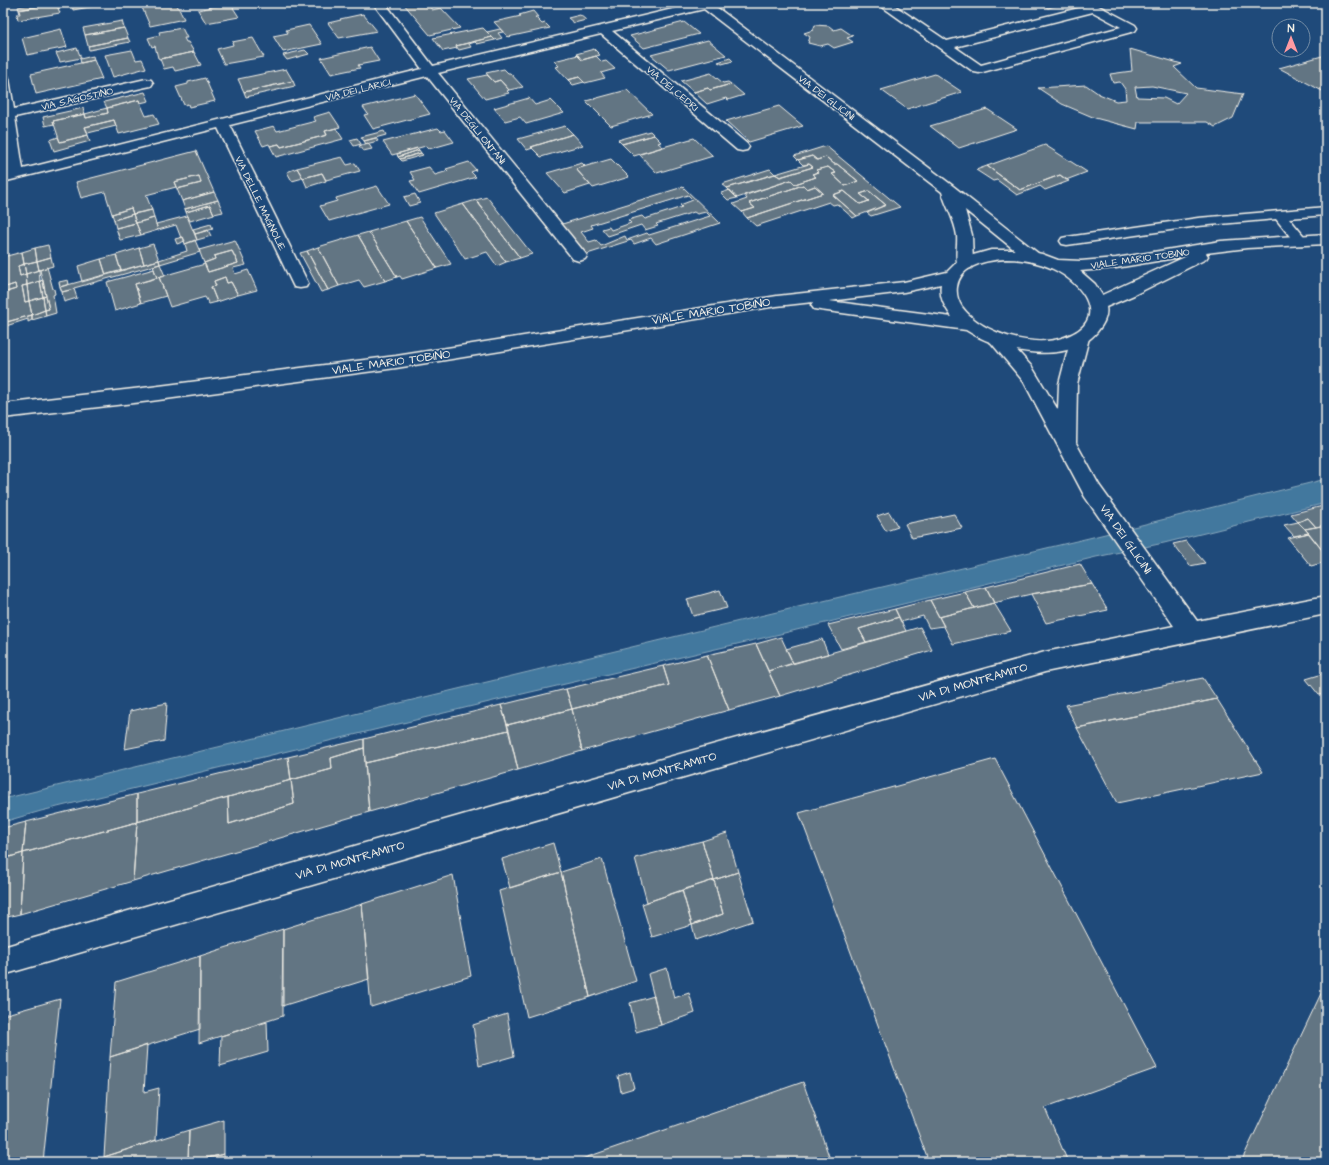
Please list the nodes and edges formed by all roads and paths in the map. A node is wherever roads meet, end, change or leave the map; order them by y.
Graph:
1 (378, 3) edge
2 (883, 3) edge
3 (709, 4) edge
4 (604, 30) junction
5 (947, 46) junction
6 (430, 71) junction
7 (3, 79) edge
8 (146, 83) dead end
9 (8, 114) junction
10 (222, 124) junction
11 (742, 147) dead end
12 (9, 176) edge
13 (948, 190) junction
14 (1326, 210) edge
15 (1280, 216) junction
16 (1326, 240) edge
17 (1067, 241) dead end
18 (1301, 241) junction
19 (1221, 246) junction
20 (579, 256) dead end
21 (1033, 257) junction
22 (964, 264) junction
23 (1058, 266) junction
24 (952, 276) junction
25 (300, 283) dead end
26 (777, 301) junction
27 (1097, 304) junction
28 (971, 325) junction
29 (1080, 338) junction
30 (997, 339) junction
31 (3, 411) edge
32 (1067, 443) junction
33 (1326, 605) edge
34 (1191, 631) junction
35 (3, 961) edge

1 - 6 street, VIA DEGLI ONTANI
2 - 5 street
3 - 4 street, VIA DEI LARICI
3 - 13 street, VIA DEI GLICINI
4 - 6 street, VIA DEI LARICI
4 - 11 street, VIA DEI CEDRI
5 - 5 street
6 - 10 street, VIA DEI LARICI
6 - 20 street, VIA DEGLI ONTANI
7 - 9 street
8 - 9 street, VIA S.AGOSTINO
9 - 12 street
10 - 12 street, VIA DEI LARICI
10 - 25 street, VIA DELLE MAGNOLIE
13 - 21 street, VIA DEI GLICINI
13 - 22 street, VIA DEI GLICINI
14 - 15 lane
15 - 17 lane
15 - 18 lane
16 - 18 street, VIALE MARIO TOBINO
18 - 19 street, VIALE MARIO TOBINO
19 - 23 street, VIALE MARIO TOBINO
19 - 27 street, VIALE MARIO TOBINO
21 - 22 street
21 - 23 street
22 - 24 street
23 - 27 street
24 - 26 street, VIALE MARIO TOBINO
24 - 28 street
26 - 28 street, VIALE MARIO TOBINO
26 - 31 street, VIALE MARIO TOBINO
27 - 29 street
28 - 30 street
29 - 30 street
29 - 32 street, VIA DEI GLICINI
30 - 32 street, VIA DEI GLICINI
32 - 34 street, VIA DEI GLICINI
33 - 34 street, VIA DI MONTRAMITO
34 - 35 street, VIA DI MONTRAMITO

